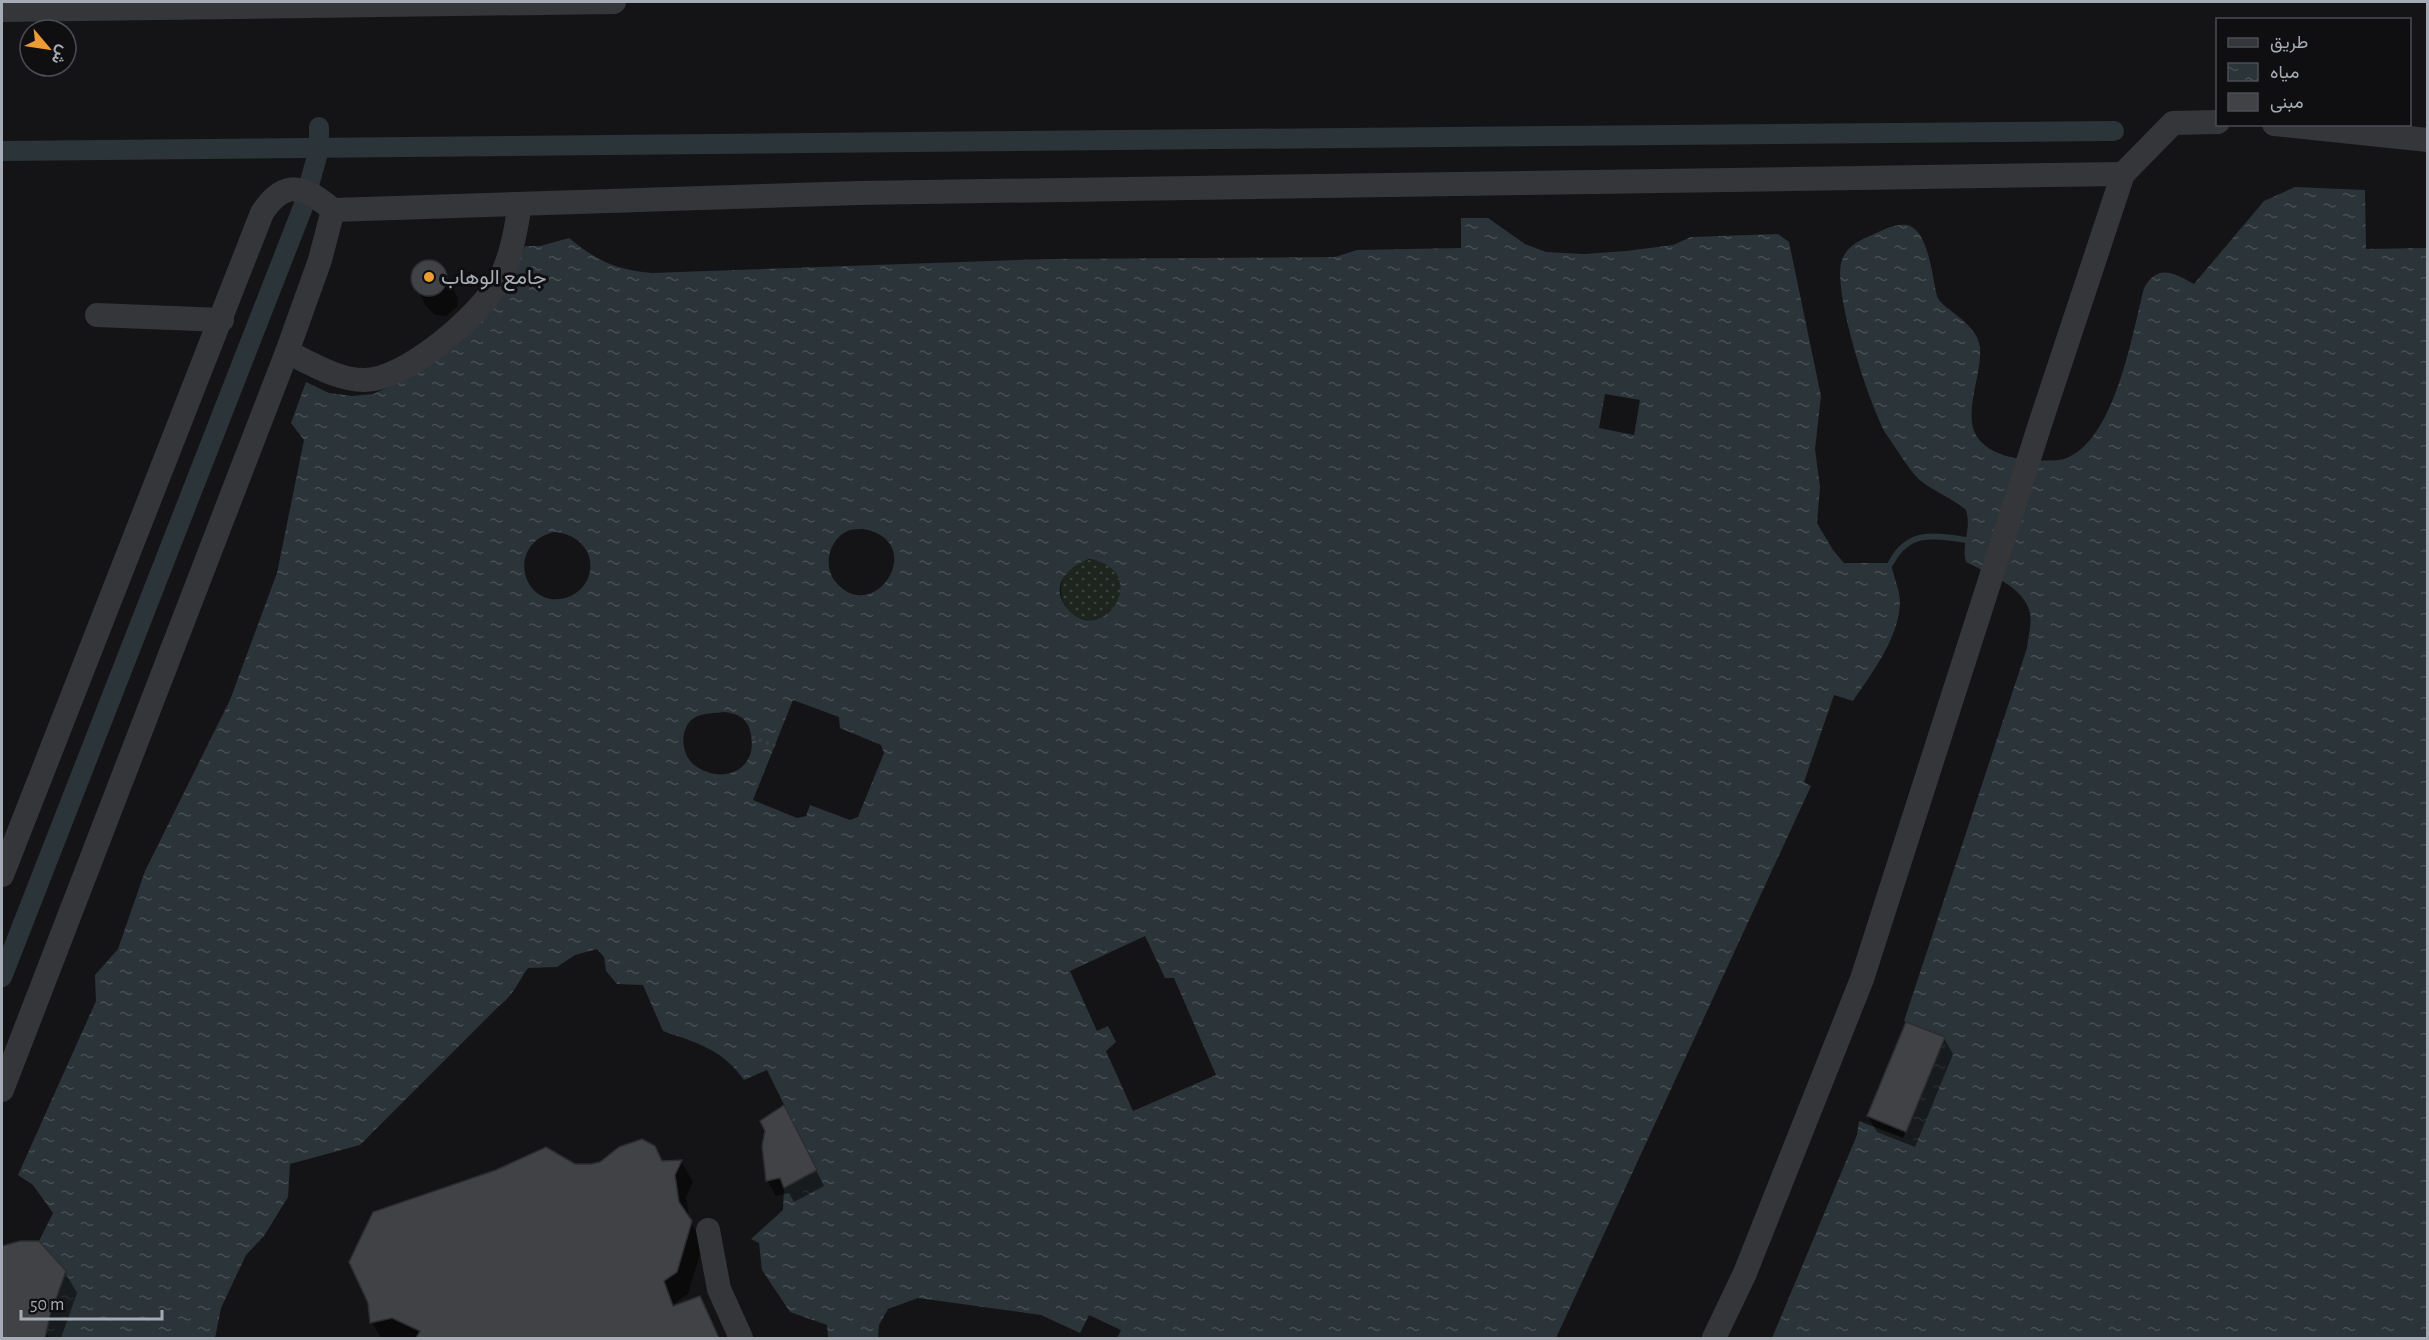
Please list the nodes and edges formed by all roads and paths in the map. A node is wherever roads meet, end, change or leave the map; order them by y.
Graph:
1 (614, 2) edge
2 (2, 10) edge
3 (2216, 122) edge
4 (2293, 126) edge
5 (2427, 140) edge
6 (2123, 174) junction
7 (316, 199) junction
8 (520, 204) junction
9 (98, 315) dead end
10 (222, 320) junction
11 (287, 352) junction
12 (752, 737) dead end
13 (775, 746) dead end
14 (2, 875) edge
15 (2, 1090) edge
16 (708, 1230) dead end
17 (741, 1338) edge
18 (1714, 1338) edge

1 - 2 street
3 - 6 street
4 - 5 street
6 - 8 street
6 - 18 street
7 - 8 street
7 - 10 street
7 - 11 street
8 - 11 street
9 - 10 street
10 - 14 street
11 - 15 street
12 - 13 path
16 - 17 street

